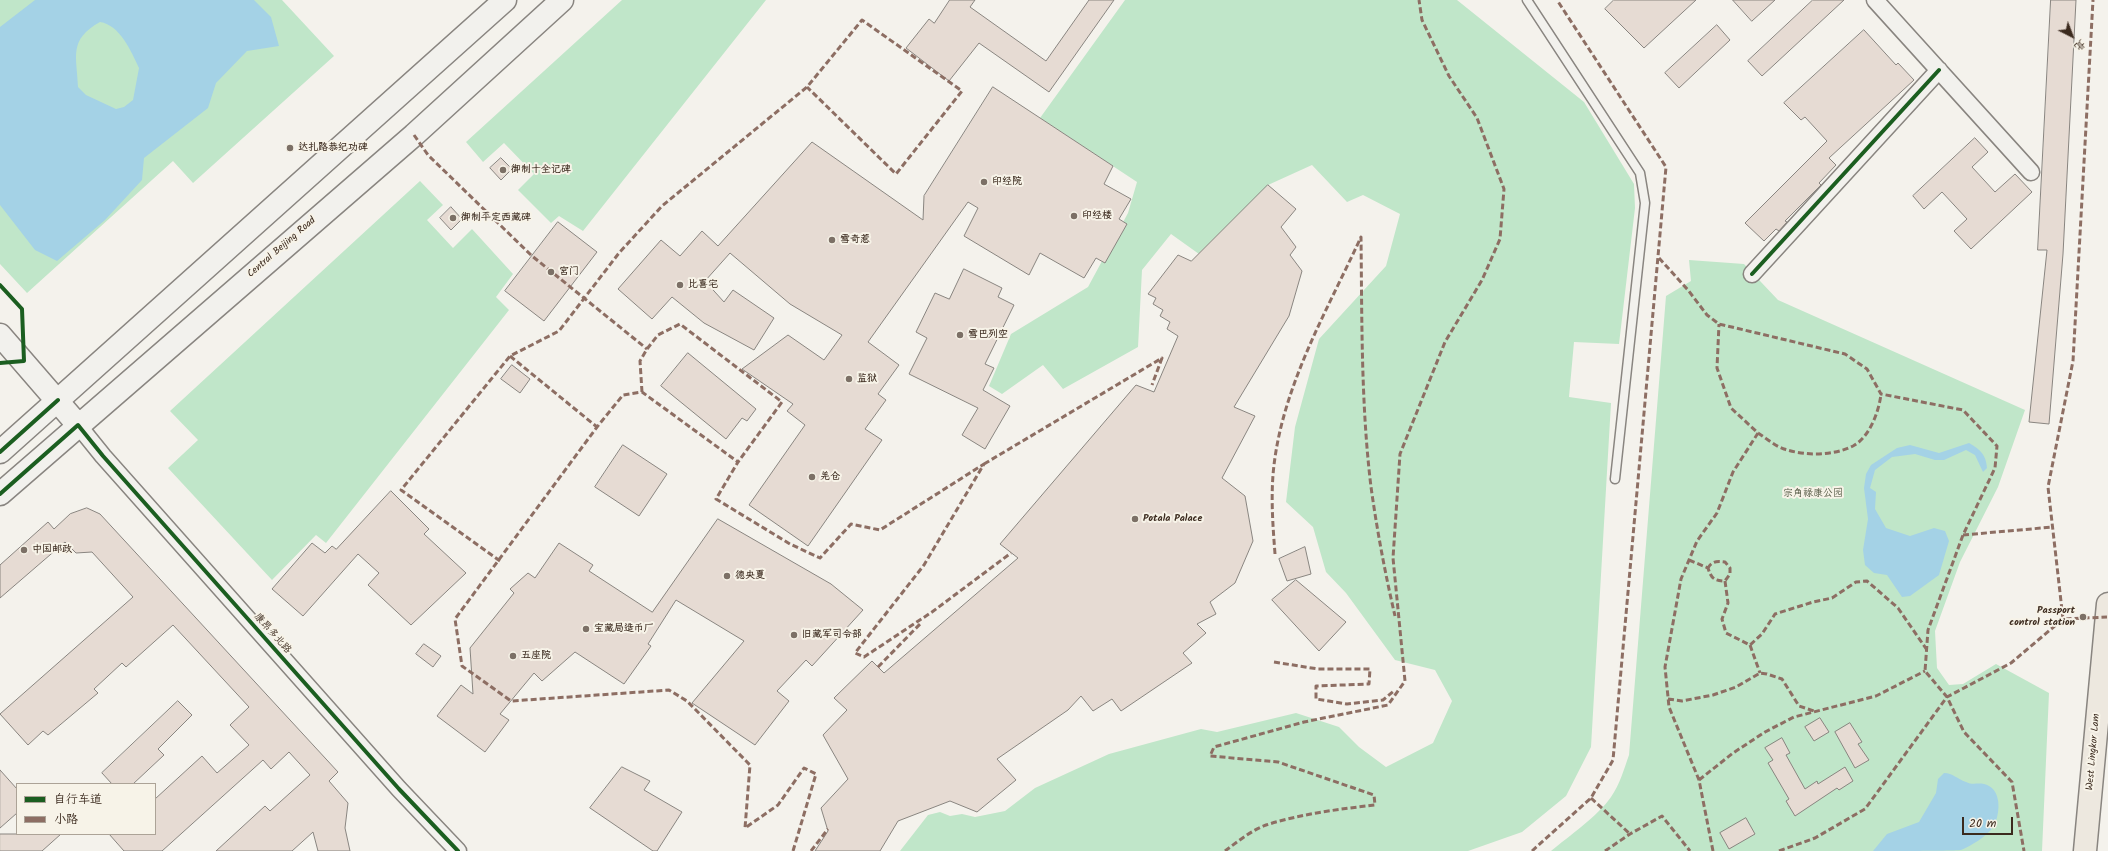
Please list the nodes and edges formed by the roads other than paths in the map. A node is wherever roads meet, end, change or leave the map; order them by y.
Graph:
1 (505, 0) edge
2 (562, 0) edge
3 (1527, 0) edge
4 (1875, 0) edge
5 (1939, 70) junction
6 (2032, 172) dead end
7 (1752, 274) dead end
8 (0, 335) edge
9 (58, 400) junction
10 (78, 425) junction
11 (0, 452) edge
12 (1615, 478) dead end
13 (0, 494) edge
14 (2108, 604) edge
15 (458, 851) edge
16 (2085, 851) edge

1 - 9 main road
2 - 10 main road, Central Beijing Road
3 - 12 lane
4 - 5 street
5 - 6 street
5 - 7 street
8 - 9 main road
9 - 10 main road
9 - 11 main road
10 - 13 main road, Central Beijing Road
10 - 15 street, 康昂多北路
14 - 16 main road, West Lingkor Lam

